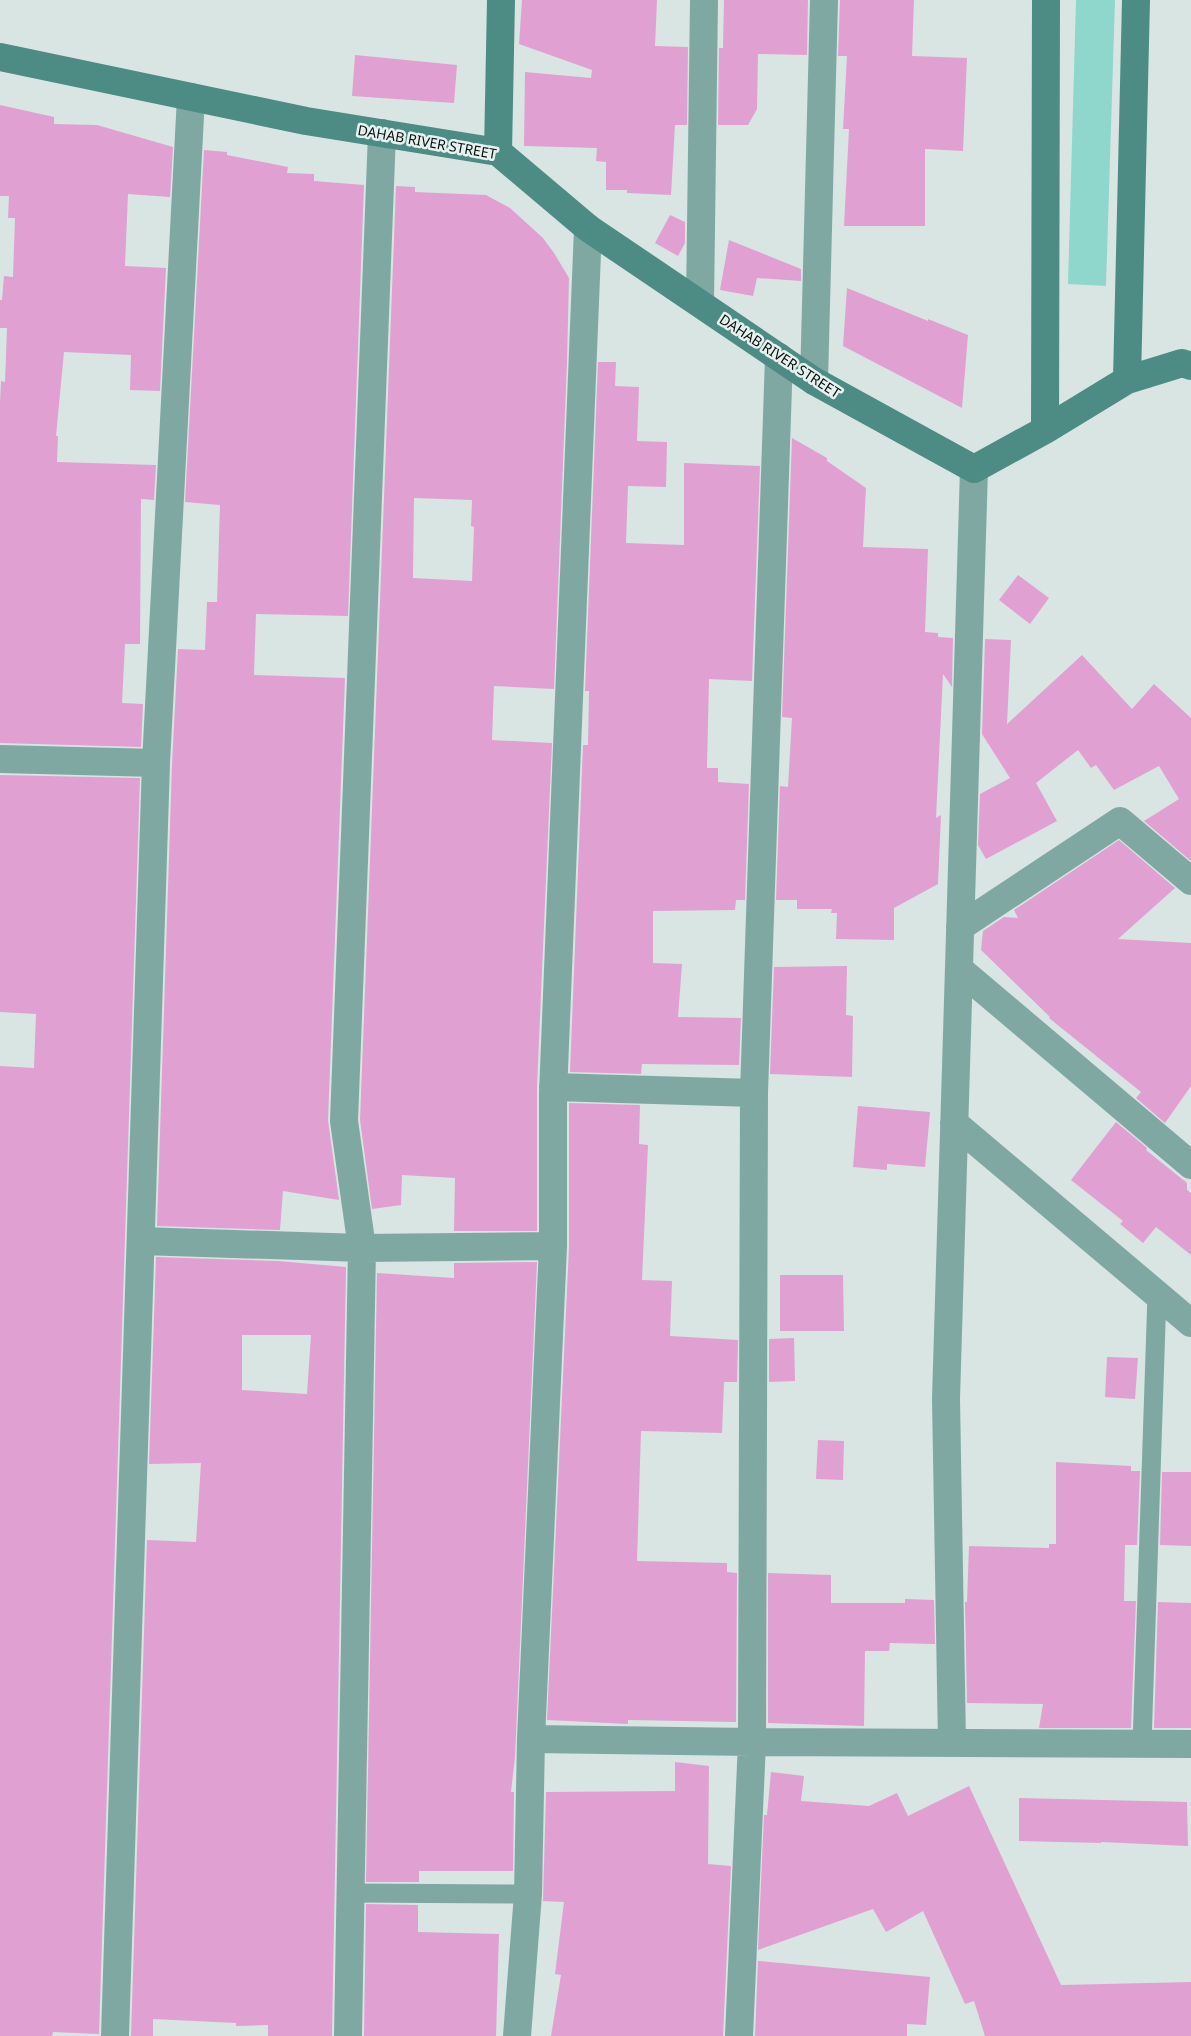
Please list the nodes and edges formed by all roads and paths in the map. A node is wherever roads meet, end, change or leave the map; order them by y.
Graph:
1 (501, 0) edge
2 (704, 0) edge
3 (824, 0) edge
4 (1046, 0) edge
5 (1136, 0) edge
6 (0, 57) edge
7 (191, 97) junction
8 (382, 133) junction
9 (498, 152) junction
10 (588, 228) junction
11 (700, 303) junction
12 (779, 357) junction
13 (1191, 366) edge
14 (814, 380) junction
15 (1127, 380) junction
16 (1045, 430) junction
17 (974, 469) junction
18 (0, 759) edge
19 (156, 763) junction
20 (1191, 881) edge
21 (960, 927) junction
22 (959, 969) junction
23 (553, 1087) junction
24 (754, 1093) junction
25 (954, 1123) junction
26 (1191, 1165) edge
27 (141, 1241) junction
28 (553, 1246) junction
29 (362, 1248) junction
30 (1157, 1294) junction
31 (1191, 1323) edge
32 (531, 1739) junction
33 (752, 1742) junction
34 (952, 1743) junction
35 (1142, 1744) junction
36 (1191, 1744) edge
37 (350, 1894) junction
38 (528, 1894) junction
39 (115, 2036) edge
40 (348, 2036) edge
41 (518, 2036) edge
42 (738, 2036) edge

1 - 9 main road
2 - 11 street
3 - 14 street
4 - 16 main road
5 - 15 main road
6 - 7 main road, DAHAB RIVER STREET
7 - 8 main road, DAHAB RIVER STREET
7 - 19 street
8 - 9 main road, DAHAB RIVER STREET
8 - 29 street
9 - 10 main road, DAHAB RIVER STREET
10 - 11 main road, DAHAB RIVER STREET
10 - 23 street
11 - 12 main road, DAHAB RIVER STREET
12 - 14 main road, DAHAB RIVER STREET
12 - 24 street
13 - 15 main road
14 - 17 main road, DAHAB RIVER STREET
15 - 16 main road
16 - 17 main road
17 - 21 street
18 - 19 street
19 - 27 street
20 - 21 street
21 - 22 street
22 - 25 street
22 - 26 street
23 - 24 street
23 - 28 street
24 - 33 street
25 - 30 street
25 - 34 street
27 - 29 street
27 - 39 street
28 - 29 street
28 - 32 street
29 - 37 street
30 - 31 street
30 - 35 lane
32 - 33 street
32 - 38 street
33 - 34 street
33 - 42 street
34 - 35 street
35 - 36 street
37 - 38 lane
37 - 40 street
38 - 41 street

